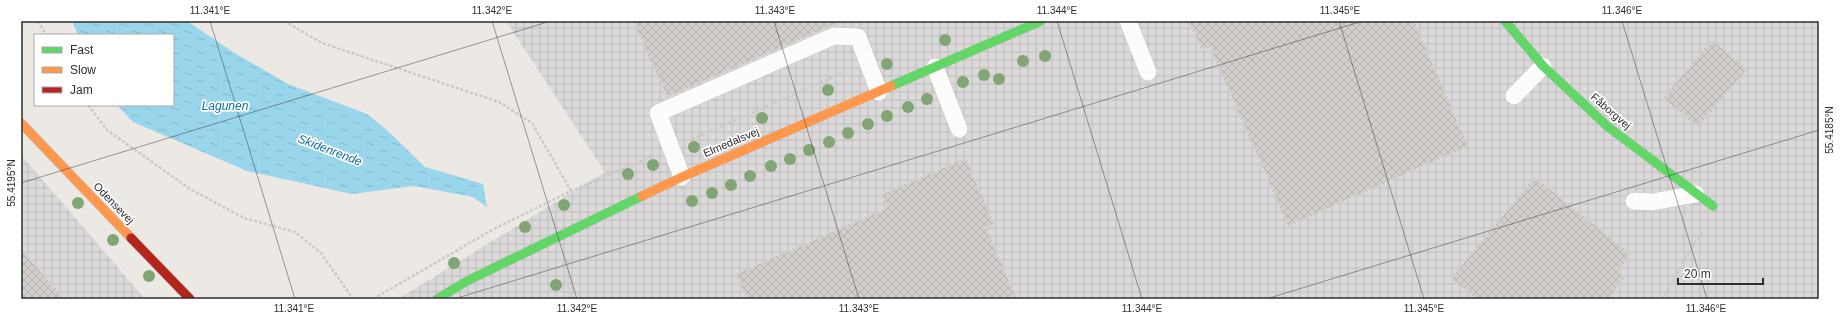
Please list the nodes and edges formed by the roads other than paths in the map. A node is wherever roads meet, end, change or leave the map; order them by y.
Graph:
1 (1041, 21) edge
2 (1128, 21) edge
3 (1505, 21) edge
4 (1543, 66) junction
5 (935, 67) junction
6 (1148, 72) dead end
7 (879, 92) junction
8 (1514, 96) dead end
9 (21, 123) edge
10 (959, 129) dead end
11 (682, 177) junction
12 (1696, 194) junction
13 (1634, 201) dead end
14 (1713, 206) road end
15 (190, 299) edge
16 (437, 299) edge

1 - 5 street, Elmedalsvej
2 - 6 lane
3 - 4 street, Fåborgvej
4 - 8 lane
4 - 12 street, Fåborgvej
5 - 7 street, Elmedalsvej
5 - 10 lane
7 - 11 street, Elmedalsvej
7 - 11 lane
9 - 15 street, Odensevej
11 - 16 street, Elmedalsvej
12 - 13 lane
12 - 14 street, Fåborgvej

